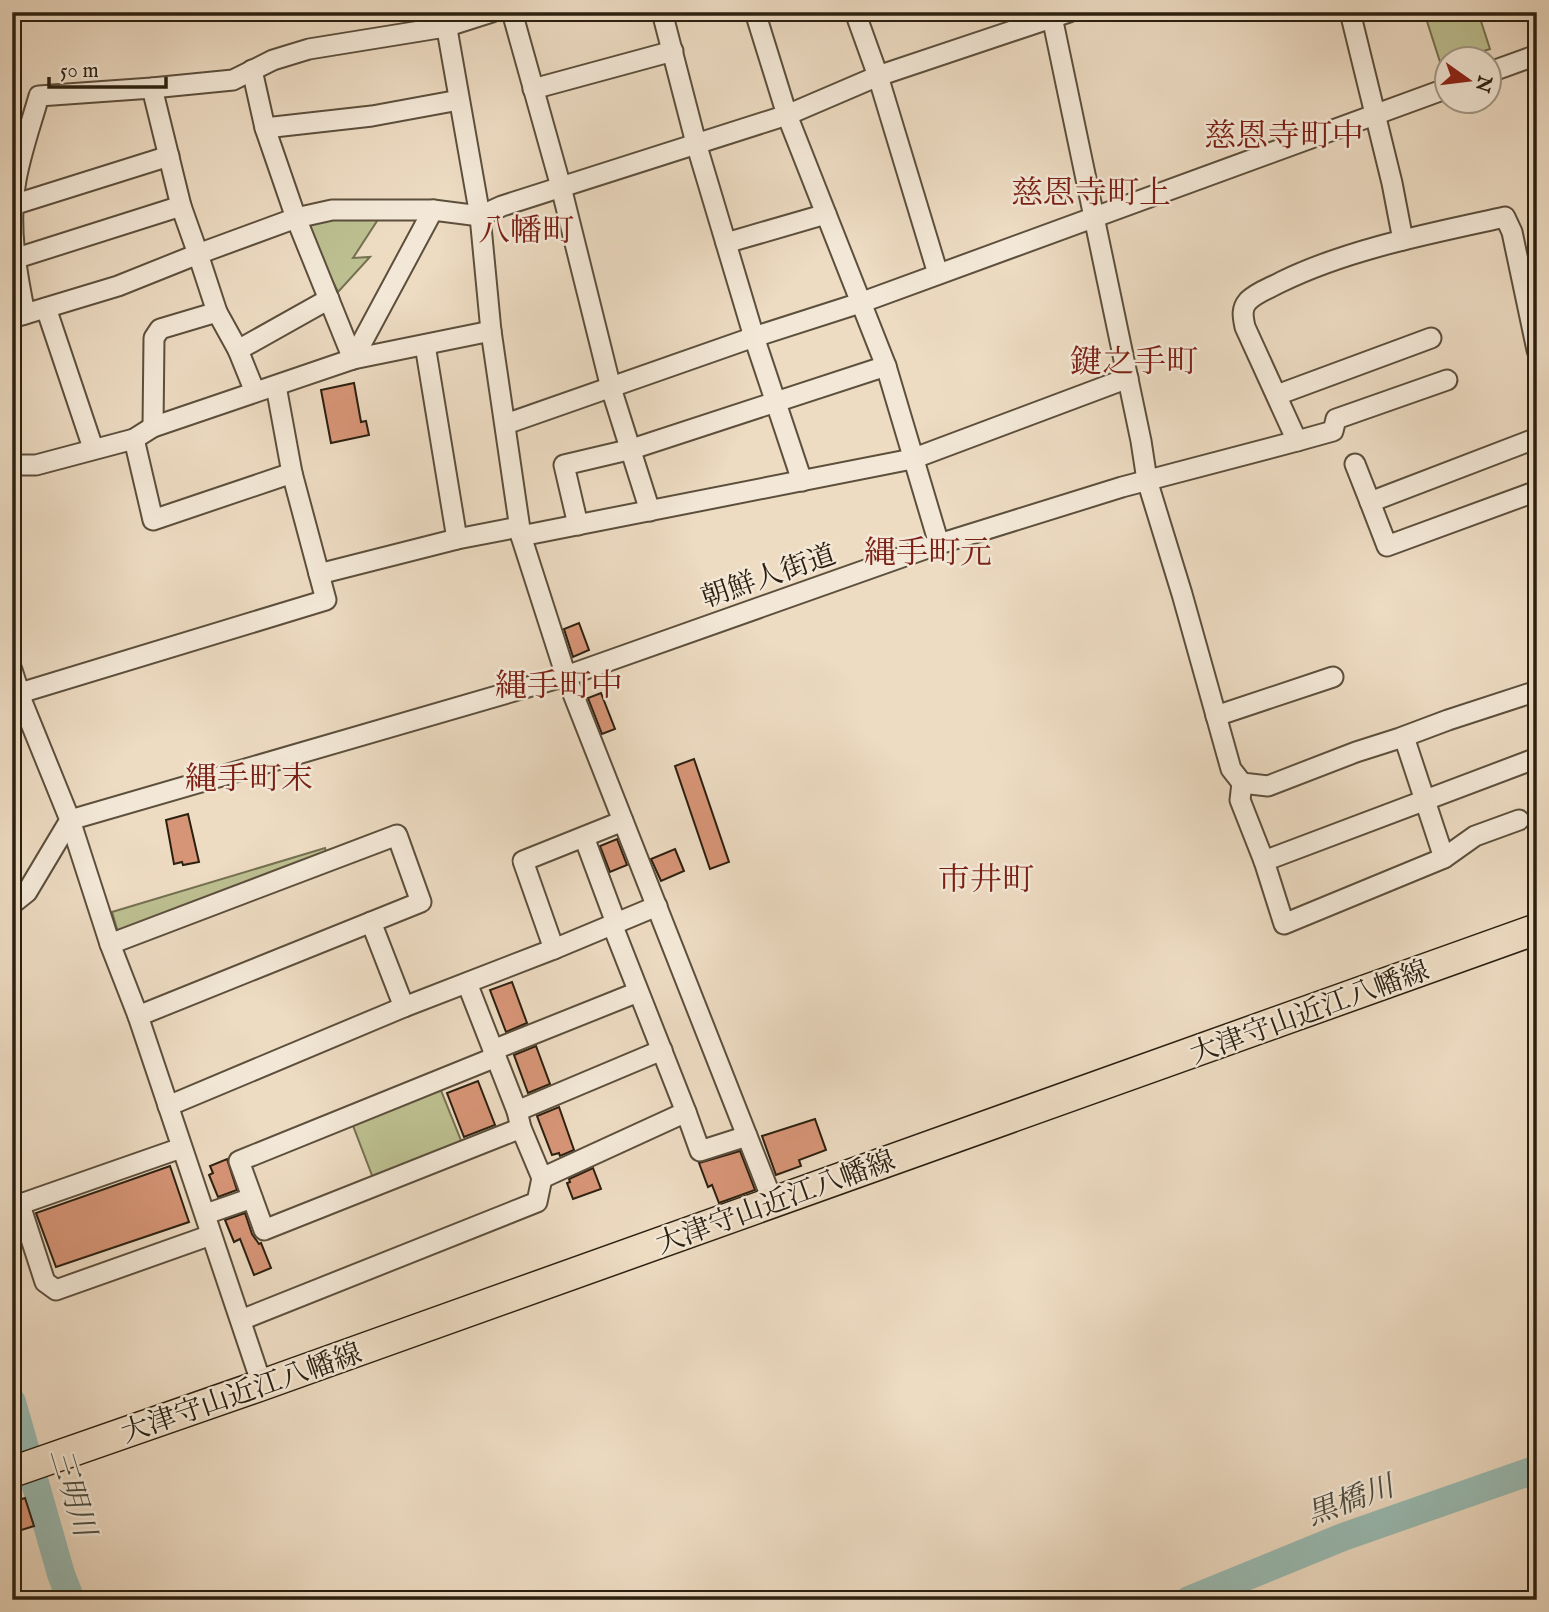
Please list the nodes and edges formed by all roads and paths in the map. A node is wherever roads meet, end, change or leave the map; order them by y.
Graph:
1 (492, 12) edge
2 (512, 12) edge
3 (662, 12) edge
4 (755, 12) edge
5 (855, 12) edge
6 (1350, 12) edge
7 (1057, 14) edge
8 (445, 20) edge
9 (673, 51) junction
10 (1537, 55) edge
11 (1504, 67) edge
12 (252, 70) junction
13 (878, 76) junction
14 (152, 88) junction
15 (533, 89) junction
16 (1434, 93) edge
17 (459, 100) junction
18 (787, 115) junction
19 (1374, 115) junction
20 (265, 128) junction
21 (696, 143) junction
22 (169, 156) junction
23 (561, 187) junction
24 (13, 205) edge
25 (181, 206) junction
26 (433, 210) junction
27 (826, 214) junction
28 (480, 216) junction
29 (1094, 217) junction
30 (296, 218) junction
31 (1403, 240) junction
32 (726, 243) junction
33 (198, 254) junction
34 (14, 259) junction
35 (938, 274) junction
36 (329, 299) junction
37 (860, 303) junction
38 (46, 308) junction
39 (217, 312) junction
40 (19, 316) edge
41 (491, 331) junction
42 (754, 337) junction
43 (1431, 338) dead end
44 (425, 345) junction
45 (238, 350) junction
46 (1537, 350) edge
47 (353, 359) junction
48 (886, 366) junction
49 (1128, 378) junction
50 (1447, 380) dead end
51 (276, 386) junction
52 (611, 388) junction
53 (255, 392) junction
54 (1277, 394) junction
55 (776, 402) junction
56 (506, 424) junction
57 (153, 428) junction
58 (1537, 438) edge
59 (134, 439) junction
60 (1297, 441) junction
61 (93, 448) junction
62 (632, 449) junction
63 (912, 459) junction
64 (1355, 464) dead end
65 (12, 465) edge
66 (292, 473) junction
67 (1147, 480) junction
68 (802, 481) junction
69 (1537, 491) edge
70 (1370, 502) junction
71 (650, 511) junction
72 (578, 525) junction
73 (520, 531) junction
74 (457, 539) junction
75 (939, 544) junction
76 (319, 574) junction
77 (12, 670) edge
78 (566, 676) junction
79 (1333, 677) dead end
80 (1537, 691) edge
81 (18, 702) edge
82 (1216, 716) junction
83 (1404, 737) junction
84 (1537, 758) edge
85 (1242, 783) junction
86 (1424, 799) junction
87 (70, 820) junction
88 (1519, 820) dead end
89 (623, 821) junction
90 (584, 837) junction
91 (1444, 858) junction
92 (1264, 861) junction
93 (12, 904) edge
94 (657, 906) junction
95 (371, 922) junction
96 (614, 923) junction
97 (1537, 929) edge
98 (110, 944) junction
99 (554, 949) junction
100 (467, 983) junction
101 (638, 992) junction
102 (404, 1007) junction
103 (138, 1016) junction
104 (662, 1050) junction
105 (495, 1053) junction
106 (168, 1106) junction
107 (686, 1112) junction
108 (519, 1120) junction
109 (747, 1136) junction
110 (181, 1148) junction
111 (542, 1178) junction
112 (252, 1198) junction
113 (773, 1202) junction
114 (16, 1206) edge
115 (205, 1214) junction
116 (211, 1235) junction
117 (242, 1320) junction
118 (262, 1385) junction
119 (26, 1467) edge

1 - 8 street
2 - 15 street
3 - 9 street
4 - 18 street
5 - 13 street
6 - 19 street
7 - 13 street
7 - 29 street
8 - 12 street
8 - 17 street
9 - 15 street
9 - 21 street
10 - 11 street
12 - 14 street
12 - 20 street
13 - 18 street
13 - 35 street
14 - 22 street
14 - 24 street
15 - 23 street
16 - 19 street
17 - 20 street
17 - 28 street
18 - 21 street
18 - 27 street
19 - 29 street
19 - 31 street
20 - 30 street
21 - 23 street
21 - 32 street
22 - 24 street
22 - 25 street
23 - 28 street
23 - 52 street
24 - 34 street
25 - 33 street
25 - 34 street
26 - 28 street
26 - 30 street
26 - 47 street
27 - 32 street
27 - 37 street
28 - 41 street
29 - 35 street
29 - 49 street
30 - 33 street
30 - 36 street
31 - 46 street
31 - 54 street
32 - 42 street
33 - 38 street
33 - 39 street
34 - 40 street
35 - 37 street
36 - 45 street
36 - 47 street
37 - 42 street
37 - 48 street
38 - 40 street
38 - 61 street
39 - 45 street
39 - 57 street
41 - 44 street
41 - 56 street
42 - 52 street
42 - 55 street
43 - 54 street
44 - 47 street
44 - 74 street
45 - 53 street
47 - 51 street
48 - 55 street
48 - 63 street
49 - 63 street
49 - 67 street
50 - 60 street, 朝鮮人街道
51 - 53 street
51 - 66 street
52 - 56 street
52 - 62 street
53 - 57 street
54 - 60 street
55 - 62 street
55 - 68 street
56 - 73 street
57 - 59 street
58 - 70 street
59 - 61 street
59 - 66 street
60 - 67 street, 朝鮮人街道
61 - 65 street
62 - 71 street
62 - 72 street
63 - 68 street
63 - 75 street
64 - 70 street
66 - 76 street
67 - 75 street, 朝鮮人街道
67 - 82 street
68 - 71 street
69 - 70 street
71 - 72 street
72 - 73 street
73 - 74 street
73 - 78 street
74 - 76 street
75 - 78 street, 朝鮮人街道
76 - 81 street
77 - 81 street
78 - 87 street, 朝鮮人街道
78 - 89 street
79 - 82 street
80 - 83 street
81 - 87 street
82 - 85 street
83 - 85 street
83 - 86 street
84 - 86 street
85 - 92 street
86 - 91 street
86 - 92 street
87 - 93 street
87 - 98 street
88 - 91 street
89 - 90 street
89 - 94 street
90 - 96 street
90 - 99 street
91 - 92 street
94 - 96 street
94 - 109 street
95 - 98 street
95 - 102 street
95 - 103 street
96 - 99 street
96 - 101 street
97 - 113 main road, 大津守山近江八幡線
98 - 103 street
99 - 100 street
100 - 102 street
100 - 105 street
101 - 104 street
101 - 105 street
102 - 106 street
103 - 106 street
104 - 107 street
104 - 108 street
105 - 108 street
105 - 112 street
106 - 110 street
107 - 109 street
107 - 111 street
108 - 111 street
108 - 112 street
109 - 113 street
110 - 114 street
110 - 115 street
111 - 117 street
112 - 115 street
113 - 118 main road, 大津守山近江八幡線
114 - 116 street
115 - 116 street
116 - 117 street
117 - 118 street
118 - 119 main road, 大津守山近江八幡線

